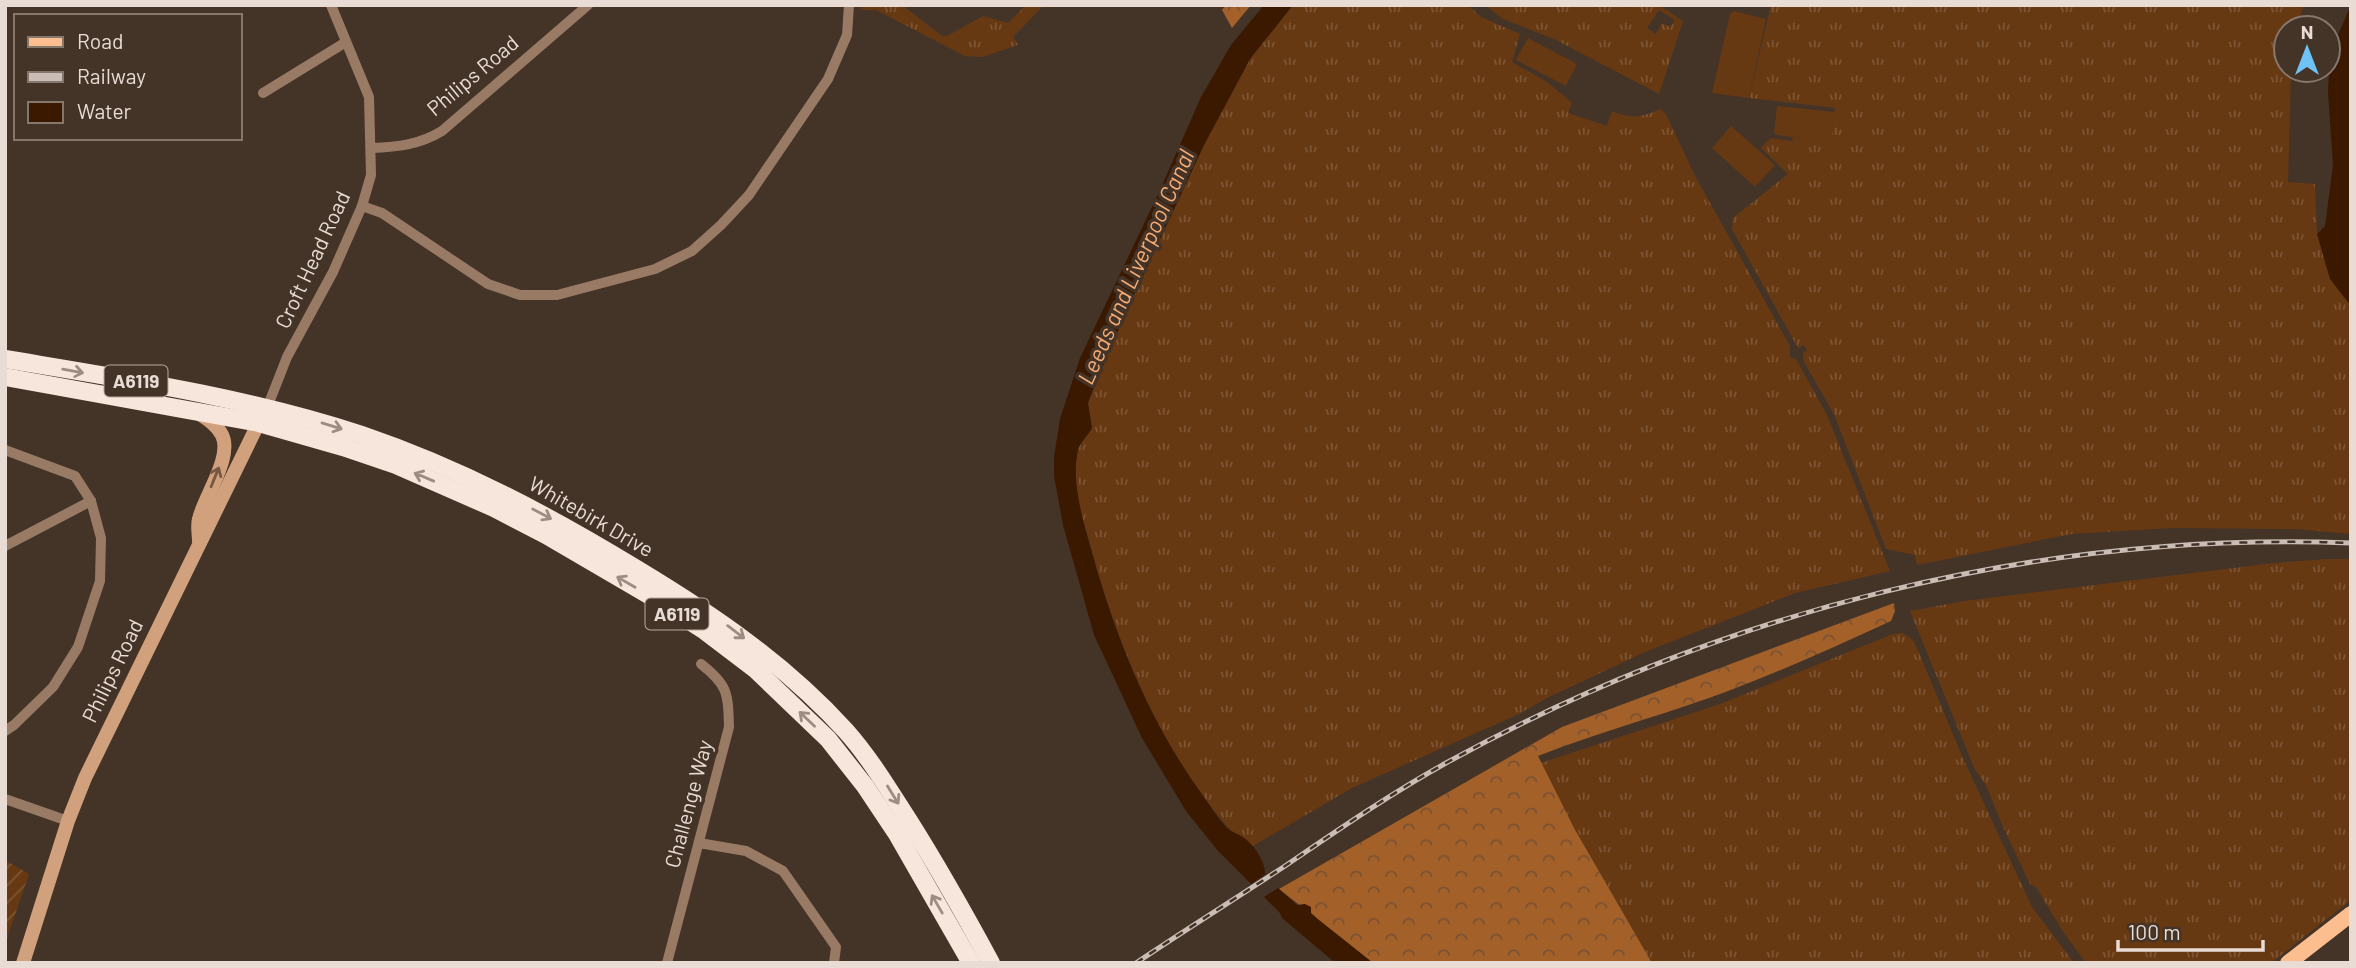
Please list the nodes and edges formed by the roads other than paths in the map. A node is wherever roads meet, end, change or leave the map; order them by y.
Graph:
1 (331, 5) edge
2 (588, 5) edge
3 (849, 5) edge
4 (346, 43) junction
5 (263, 93) dead end
6 (371, 148) junction
7 (362, 206) junction
8 (5, 359) edge
9 (5, 377) edge
10 (195, 411) junction
11 (263, 415) junction
12 (5, 450) edge
13 (91, 501) junction
14 (199, 542) junction
15 (5, 547) edge
16 (701, 664) dead end
17 (5, 731) edge
18 (5, 799) edge
19 (68, 821) junction
20 (699, 843) junction
21 (2351, 914) edge
22 (23, 963) edge
23 (667, 963) edge
24 (834, 963) edge
25 (971, 963) edge
26 (992, 963) edge
27 (2288, 963) edge

1 - 4 street, Croft Head Road
2 - 6 street, Philips Road
3 - 7 street
4 - 5 street
4 - 6 street, Croft Head Road
6 - 7 street, Croft Head Road
7 - 11 street, Croft Head Road
8 -> 11 highway, Whitebirk Drive / A6119
9 - 10 highway, Whitebirk Drive / A6119
10 - 11 highway, Whitebirk Drive / A6119
14 -> 10 street
11 - 14 street, Philips Road
25 -> 11 highway, Whitebirk Drive / A6119
11 -> 26 highway, Whitebirk Drive / A6119
12 - 13 street
13 - 15 street
13 - 17 street
14 - 19 street, Philips Road
16 - 20 street, Challenge Way
18 - 19 street
19 - 22 street, Philips Road
20 - 23 street, Challenge Way
20 - 24 street
21 - 27 main road

